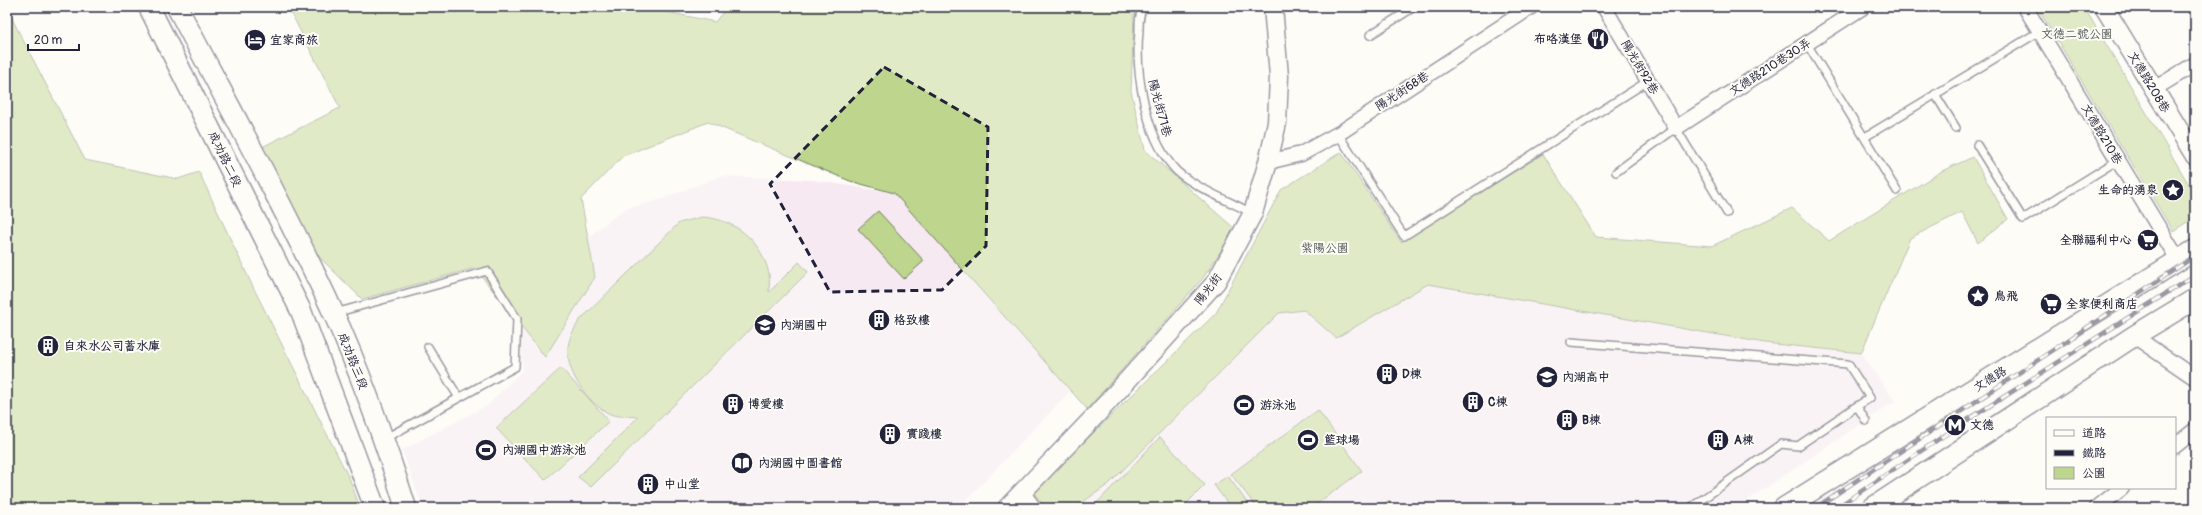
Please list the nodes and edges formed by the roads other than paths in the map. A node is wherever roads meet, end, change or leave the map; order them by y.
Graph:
1 (149, 7) edge
2 (177, 7) edge
3 (1143, 7) edge
4 (1273, 7) edge
5 (1414, 7) edge
6 (1531, 7) edge
7 (1604, 7) edge
8 (1864, 7) edge
9 (2026, 7) edge
10 (2104, 7) edge
11 (2040, 31) junction
12 (1370, 35) dead end
13 (1807, 44) junction
14 (2195, 64) edge
15 (1648, 81) junction
16 (2154, 89) junction
17 (1935, 94) junction
18 (1676, 128) junction
19 (1956, 128) dead end
20 (1338, 134) junction
21 (1865, 137) junction
22 (1977, 145) dead end
23 (2195, 156) edge
24 (2118, 160) junction
25 (1268, 162) junction
26 (1616, 172) dead end
27 (1897, 191) dead end
28 (1253, 213) junction
29 (1727, 213) dead end
30 (2195, 250) edge
31 (2179, 261) junction
32 (2195, 299) edge
33 (334, 314) junction
34 (2134, 336) junction
35 (1571, 342) dead end
36 (428, 347) dead end
37 (2195, 378) edge
38 (458, 398) junction
39 (1857, 406) junction
40 (1866, 421) dead end
41 (2195, 430) edge
42 (384, 439) junction
43 (2176, 445) edge
44 (2121, 489) edge
45 (1022, 492) junction
46 (375, 508) edge
47 (406, 508) edge
48 (1007, 508) edge
49 (1034, 508) edge
50 (1690, 508) edge
51 (1784, 508) edge
52 (1872, 508) edge
53 (2097, 508) edge

1 - 46 main road, 成功路二段
2 - 33 main road, 成功路三段
3 - 28 lane, 陽光街71巷
4 - 25 street, 陽光街
5 - 12 lane
6 - 20 street, 陽光街68巷
7 - 15 street, 陽光街92巷
8 - 13 street, 文德路210巷30弄
9 - 11 street, 文德路210巷
10 - 16 street, 文德路208巷
11 - 17 lane
11 - 24 street, 文德路210巷
13 - 18 street, 文德路210巷30弄
13 - 21 lane
14 - 16 street
15 - 18 street, 陽光街92巷
15 - 20 lane
16 - 23 street, 文德路208巷
17 - 19 lane
17 - 21 lane
18 - 26 lane
18 - 29 lane
20 - 25 street, 陽光街68巷
21 - 27 lane
22 - 24 lane
24 - 31 street, 文德路210巷
25 - 28 street, 陽光街
28 - 45 street, 陽光街
30 - 31 main road, 文德路
31 - 51 main road, 文德路
32 - 34 main road
33 - 38 lane
33 - 42 main road, 成功路三段
34 - 37 street
34 - 52 main road
35 - 39 lane
36 - 38 lane
38 - 42 lane
39 - 40 lane
39 - 50 lane
41 - 43 street
42 - 47 main road, 成功路三段
44 - 53 street
45 - 48 street, 陽光街
45 - 49 street

